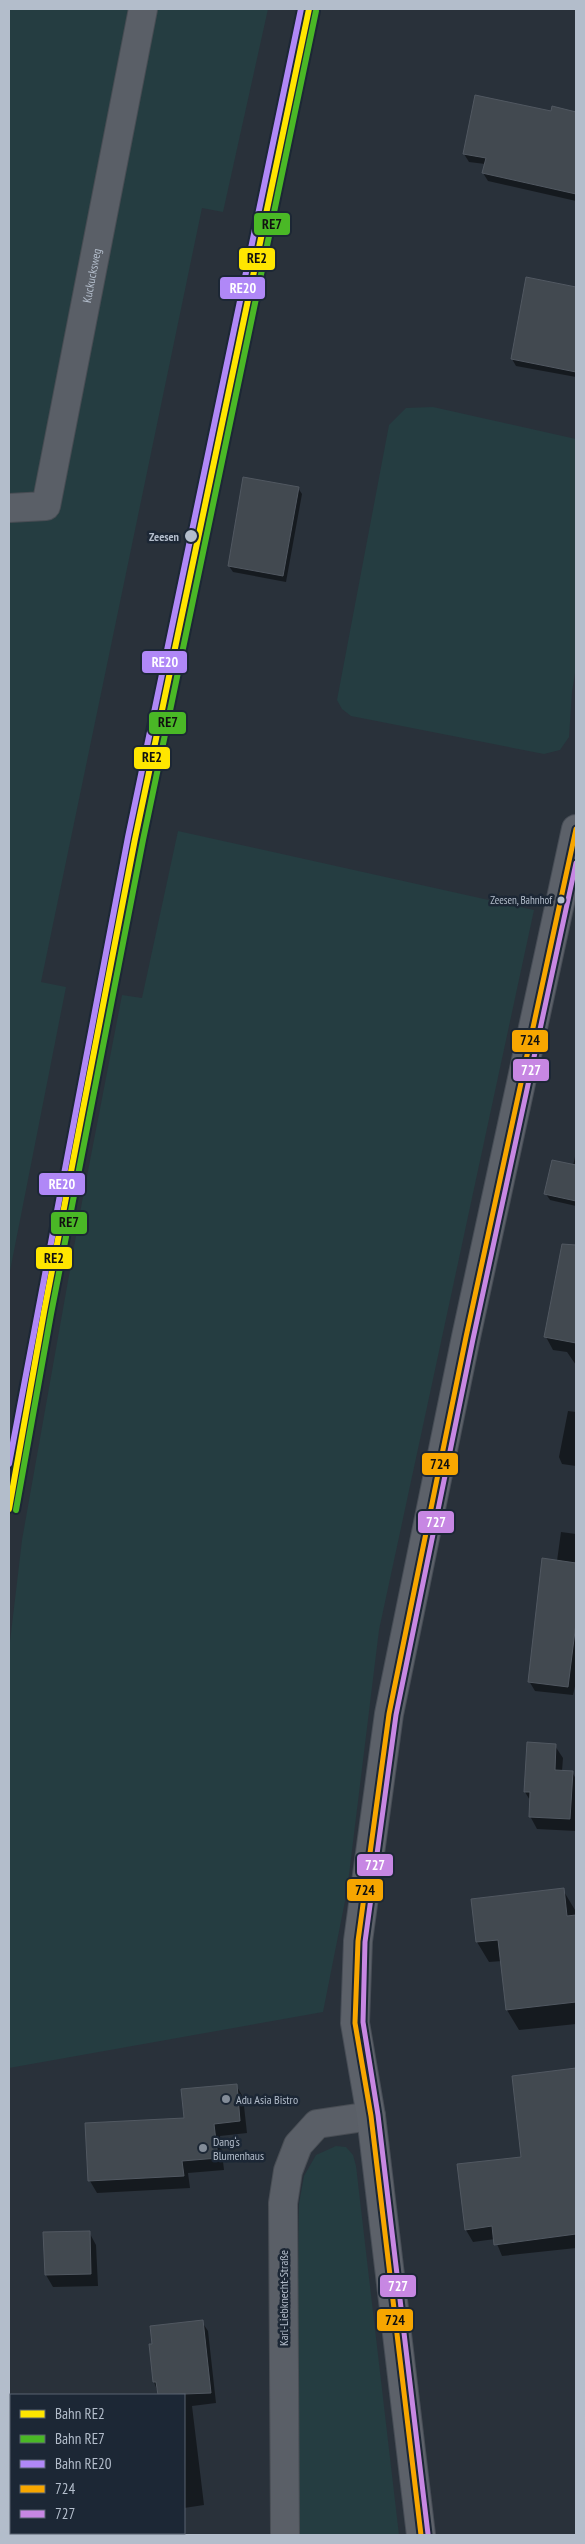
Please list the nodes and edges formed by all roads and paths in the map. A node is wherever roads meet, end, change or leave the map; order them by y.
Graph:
1 (143, 9) edge
2 (9, 508) edge
3 (576, 830) edge
4 (371, 2116) junction
5 (285, 2535) edge
6 (421, 2535) edge

1 - 2 street, Kuckucksweg
3 - 4 main road
4 - 5 street, Karl-Liebknecht-Straße
4 - 6 main road

